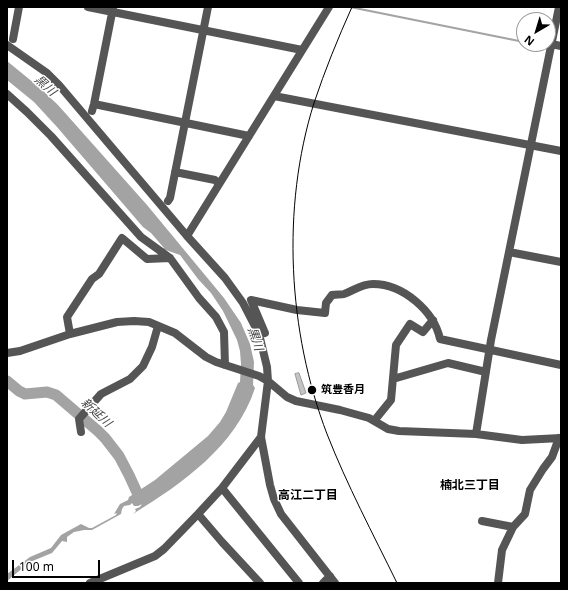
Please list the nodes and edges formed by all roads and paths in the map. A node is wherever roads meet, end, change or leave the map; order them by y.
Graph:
1 (19, 7) edge
2 (88, 7) edge
3 (208, 7) edge
4 (329, 7) edge
5 (559, 7) edge
6 (113, 9) edge
7 (556, 21) edge
8 (203, 30) junction
9 (10, 42) edge
10 (302, 50) junction
11 (549, 52) edge
12 (7, 94) edge
13 (274, 96) junction
14 (184, 123) junction
15 (249, 136) junction
16 (532, 145) junction
17 (561, 151) edge
18 (175, 172) junction
19 (219, 184) junction
20 (168, 201) dead end
21 (187, 236) junction
22 (509, 252) junction
23 (170, 258) junction
24 (561, 262) edge
25 (433, 320) junction
26 (158, 326) junction
27 (70, 334) junction
28 (259, 334) junction
29 (489, 351) junction
30 (7, 354) edge
31 (561, 365) edge
32 (228, 367) junction
33 (486, 372) junction
34 (393, 379) junction
35 (268, 381) junction
36 (374, 421) junction
37 (81, 432) dead end
38 (476, 434) junction
39 (261, 437) junction
40 (560, 438) edge
41 (222, 488) junction
42 (198, 514) junction
43 (482, 521) dead end
44 (513, 527) junction
45 (333, 580) edge
46 (90, 583) edge
47 (260, 583) edge
48 (299, 583) edge
49 (323, 583) edge
50 (498, 583) edge

1 - 9 street
2 - 6 street
3 - 8 street
4 - 10 street
5 - 7 street
6 - 8 street
6 - 14 street
8 - 10 street
8 - 14 street
9 - 21 street
10 - 13 street
11 - 16 street
12 - 23 street
13 - 15 street
13 - 16 street
14 - 15 street
14 - 18 street
15 - 19 street
16 - 17 street
16 - 22 street
18 - 19 street
18 - 20 street
19 - 21 street
21 - 28 street
22 - 24 street
22 - 29 street
23 - 27 street
23 - 32 street
25 - 28 street
25 - 29 street
25 - 34 street
26 - 27 street
26 - 32 street
26 - 37 street
27 - 30 street
28 - 35 street
29 - 31 street
29 - 33 street
32 - 35 street
33 - 34 street
33 - 38 street
34 - 36 street
35 - 36 street
35 - 39 street
36 - 38 street
38 - 40 street
39 - 41 street
39 - 45 street
40 - 44 street
41 - 42 street
41 - 48 street
42 - 46 street
42 - 47 street
43 - 44 street
44 - 50 street
45 - 49 street

